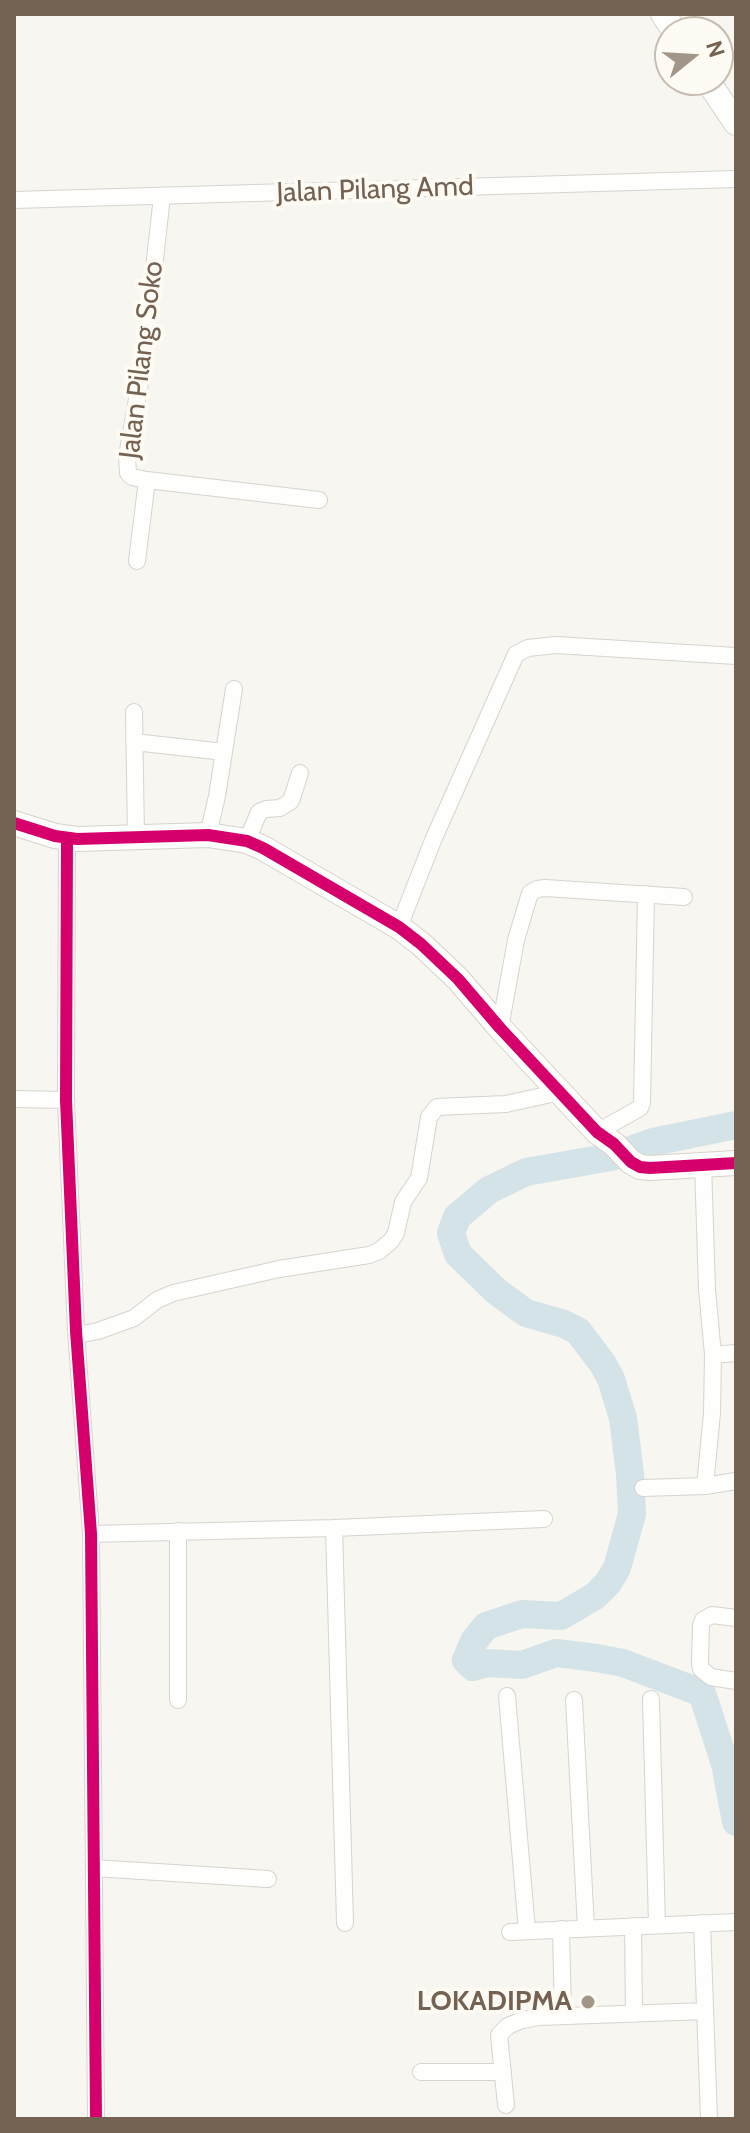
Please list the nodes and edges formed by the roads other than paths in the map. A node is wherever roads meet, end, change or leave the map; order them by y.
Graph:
1 (718, 96) edge
2 (736, 123) edge
3 (736, 179) edge
4 (162, 196) junction
5 (14, 200) edge
6 (147, 480) junction
7 (319, 500) dead end
8 (137, 561) dead end
9 (736, 656) edge
10 (234, 689) dead end
11 (134, 712) dead end
12 (134, 742) junction
13 (224, 752) junction
14 (300, 773) dead end
15 (14, 823) edge
16 (208, 835) junction
17 (136, 837) junction
18 (67, 838) junction
19 (247, 841) junction
20 (646, 894) junction
21 (684, 897) dead end
22 (399, 927) junction
23 (500, 1028) junction
24 (560, 1092) junction
25 (14, 1099) edge
26 (66, 1100) junction
27 (614, 1146) junction
28 (736, 1163) edge
29 (703, 1164) junction
30 (77, 1335) junction
31 (736, 1353) edge
32 (713, 1355) junction
33 (736, 1481) edge
34 (705, 1486) junction
35 (643, 1488) dead end
36 (544, 1519) dead end
37 (334, 1528) junction
38 (178, 1531) junction
39 (91, 1534) junction
40 (736, 1618) edge
41 (736, 1681) edge
42 (507, 1696) dead end
43 (651, 1699) dead end
44 (178, 1700) dead end
45 (574, 1700) dead end
46 (94, 1868) junction
47 (268, 1879) dead end
48 (736, 1922) edge
49 (345, 1923) dead end
50 (702, 1923) junction
51 (657, 1925) junction
52 (633, 1926) junction
53 (586, 1928) junction
54 (561, 1929) junction
55 (705, 2011) junction
56 (634, 2014) junction
57 (563, 2016) junction
58 (421, 2072) dead end
59 (503, 2072) junction
60 (506, 2105) dead end
61 (96, 2119) edge
62 (709, 2119) edge

1 - 2 street
3 - 4 street, Jalan Pilang Amd
4 - 5 street, Jalan Pilang Amd
4 - 6 street, Jalan Pilang Soko
6 - 7 street, Jalan Pilang Soko
6 - 8 street
9 - 22 street
10 - 13 street
11 - 12 street
12 - 13 street
12 - 17 street
13 - 16 street
14 - 19 street
15 - 18 street
16 - 17 street
16 - 19 street
17 - 18 street
18 - 26 street
19 - 22 street
20 - 21 street
20 - 23 street
20 - 27 street
22 - 23 street
23 - 24 street
24 - 27 street
24 - 30 street
25 - 26 street
26 - 30 street
27 - 29 street
28 - 29 street
29 - 32 street
30 - 39 street
31 - 32 street
32 - 34 street
33 - 34 street
34 - 35 street
36 - 37 street
37 - 38 street
37 - 49 street
38 - 39 street
38 - 44 street
39 - 46 street
40 - 41 street
42 - 54 street
43 - 51 street
45 - 53 street
46 - 47 street
46 - 61 street
48 - 50 street
50 - 51 street
50 - 55 street
51 - 52 street
52 - 53 street
52 - 56 street
53 - 54 street
54 - 57 street
55 - 56 street
55 - 62 street
56 - 57 street
57 - 59 street
58 - 59 street
59 - 60 street

